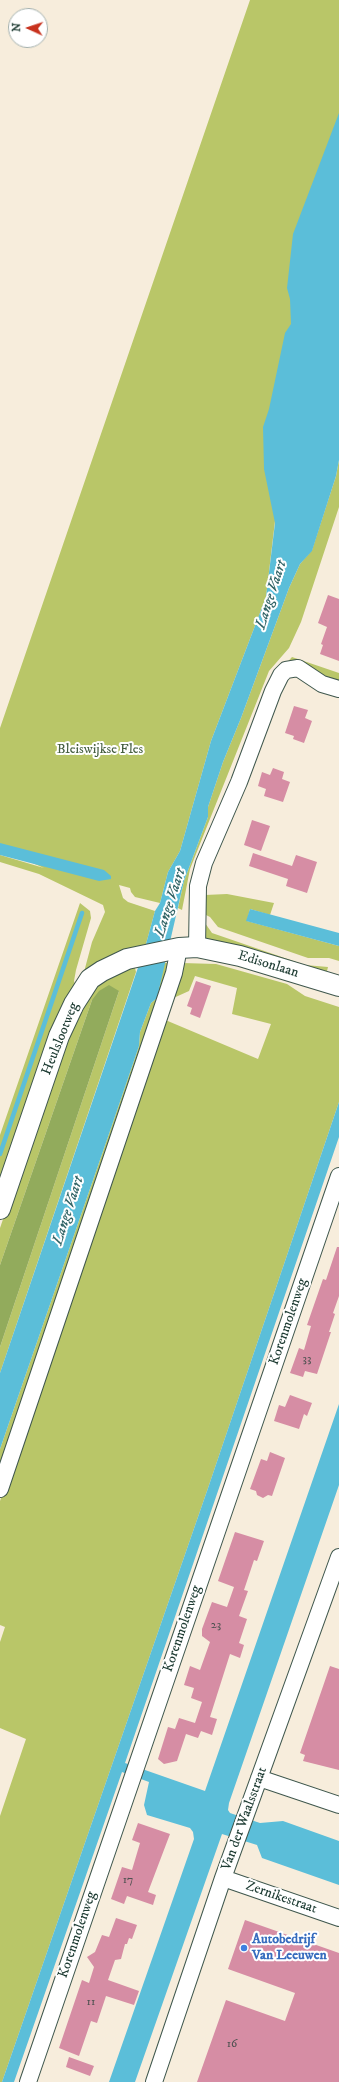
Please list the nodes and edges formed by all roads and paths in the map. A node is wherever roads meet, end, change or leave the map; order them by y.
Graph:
1 (339, 689) edge
2 (188, 947) junction
3 (339, 986) edge
4 (339, 1176) edge
5 (0, 1209) edge
6 (0, 1489) edge
7 (339, 1557) edge
8 (259, 1778) junction
9 (339, 1805) edge
10 (223, 1878) junction
11 (339, 1918) edge
12 (28, 2082) edge
13 (154, 2082) edge

1 - 2 street
2 - 3 street, Edisonlaan
2 - 5 street, Heulslootweg
2 - 6 street
4 - 12 street, Korenmolenweg
7 - 8 street, Van der Waalsstraat
8 - 9 street
8 - 10 street, Van der Waalsstraat
10 - 11 street, Zernikestraat
10 - 13 street, Van der Waalsstraat

